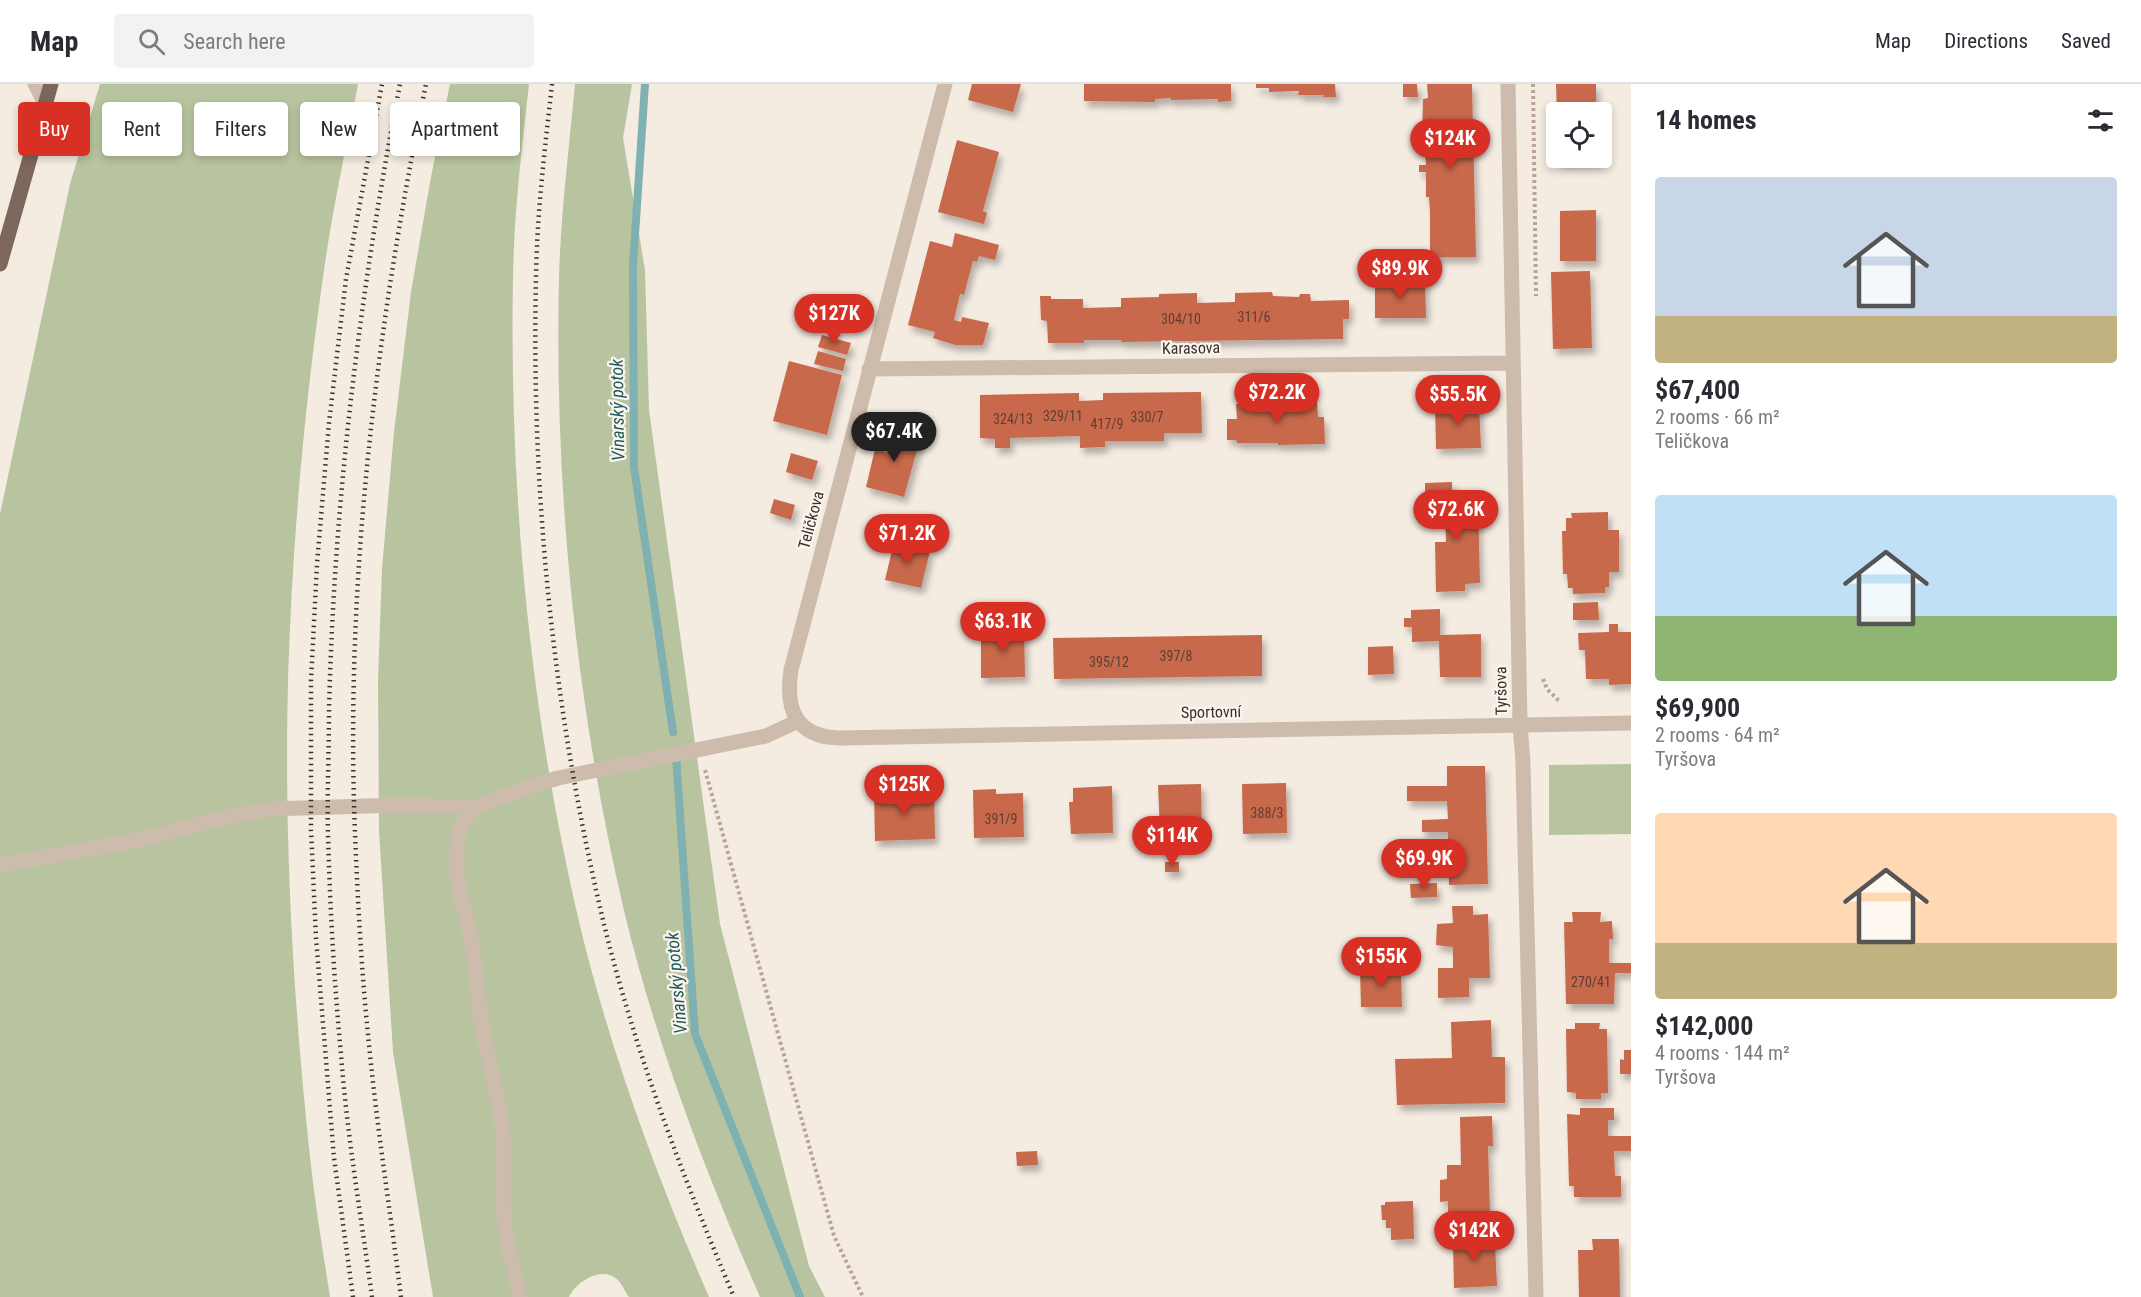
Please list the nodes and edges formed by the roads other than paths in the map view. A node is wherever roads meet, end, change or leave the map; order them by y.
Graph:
1 (35, 84) edge
2 (51, 84) edge
3 (945, 84) edge
4 (1508, 84) edge
5 (44, 102) edge
6 (45, 102) edge
7 (30, 156) edge
8 (0, 264) edge
9 (1513, 363) junction
10 (869, 369) junction
11 (798, 722) junction
12 (1631, 723) edge
13 (1520, 724) junction
14 (476, 807) junction
15 (0, 865) edge
16 (520, 1297) edge
17 (1536, 1297) edge

1 - 5 street
2 - 6 main road
3 - 10 street, Teličkova
4 - 9 street, Tyršova
7 - 8 main road
9 - 10 street, Karasova
9 - 13 street, Tyršova
10 - 11 street, Teličkova
11 - 13 street, Sportovní
11 - 14 street
12 - 13 street, Sportovní
13 - 17 street, Tyršova
14 - 15 street
14 - 16 street

